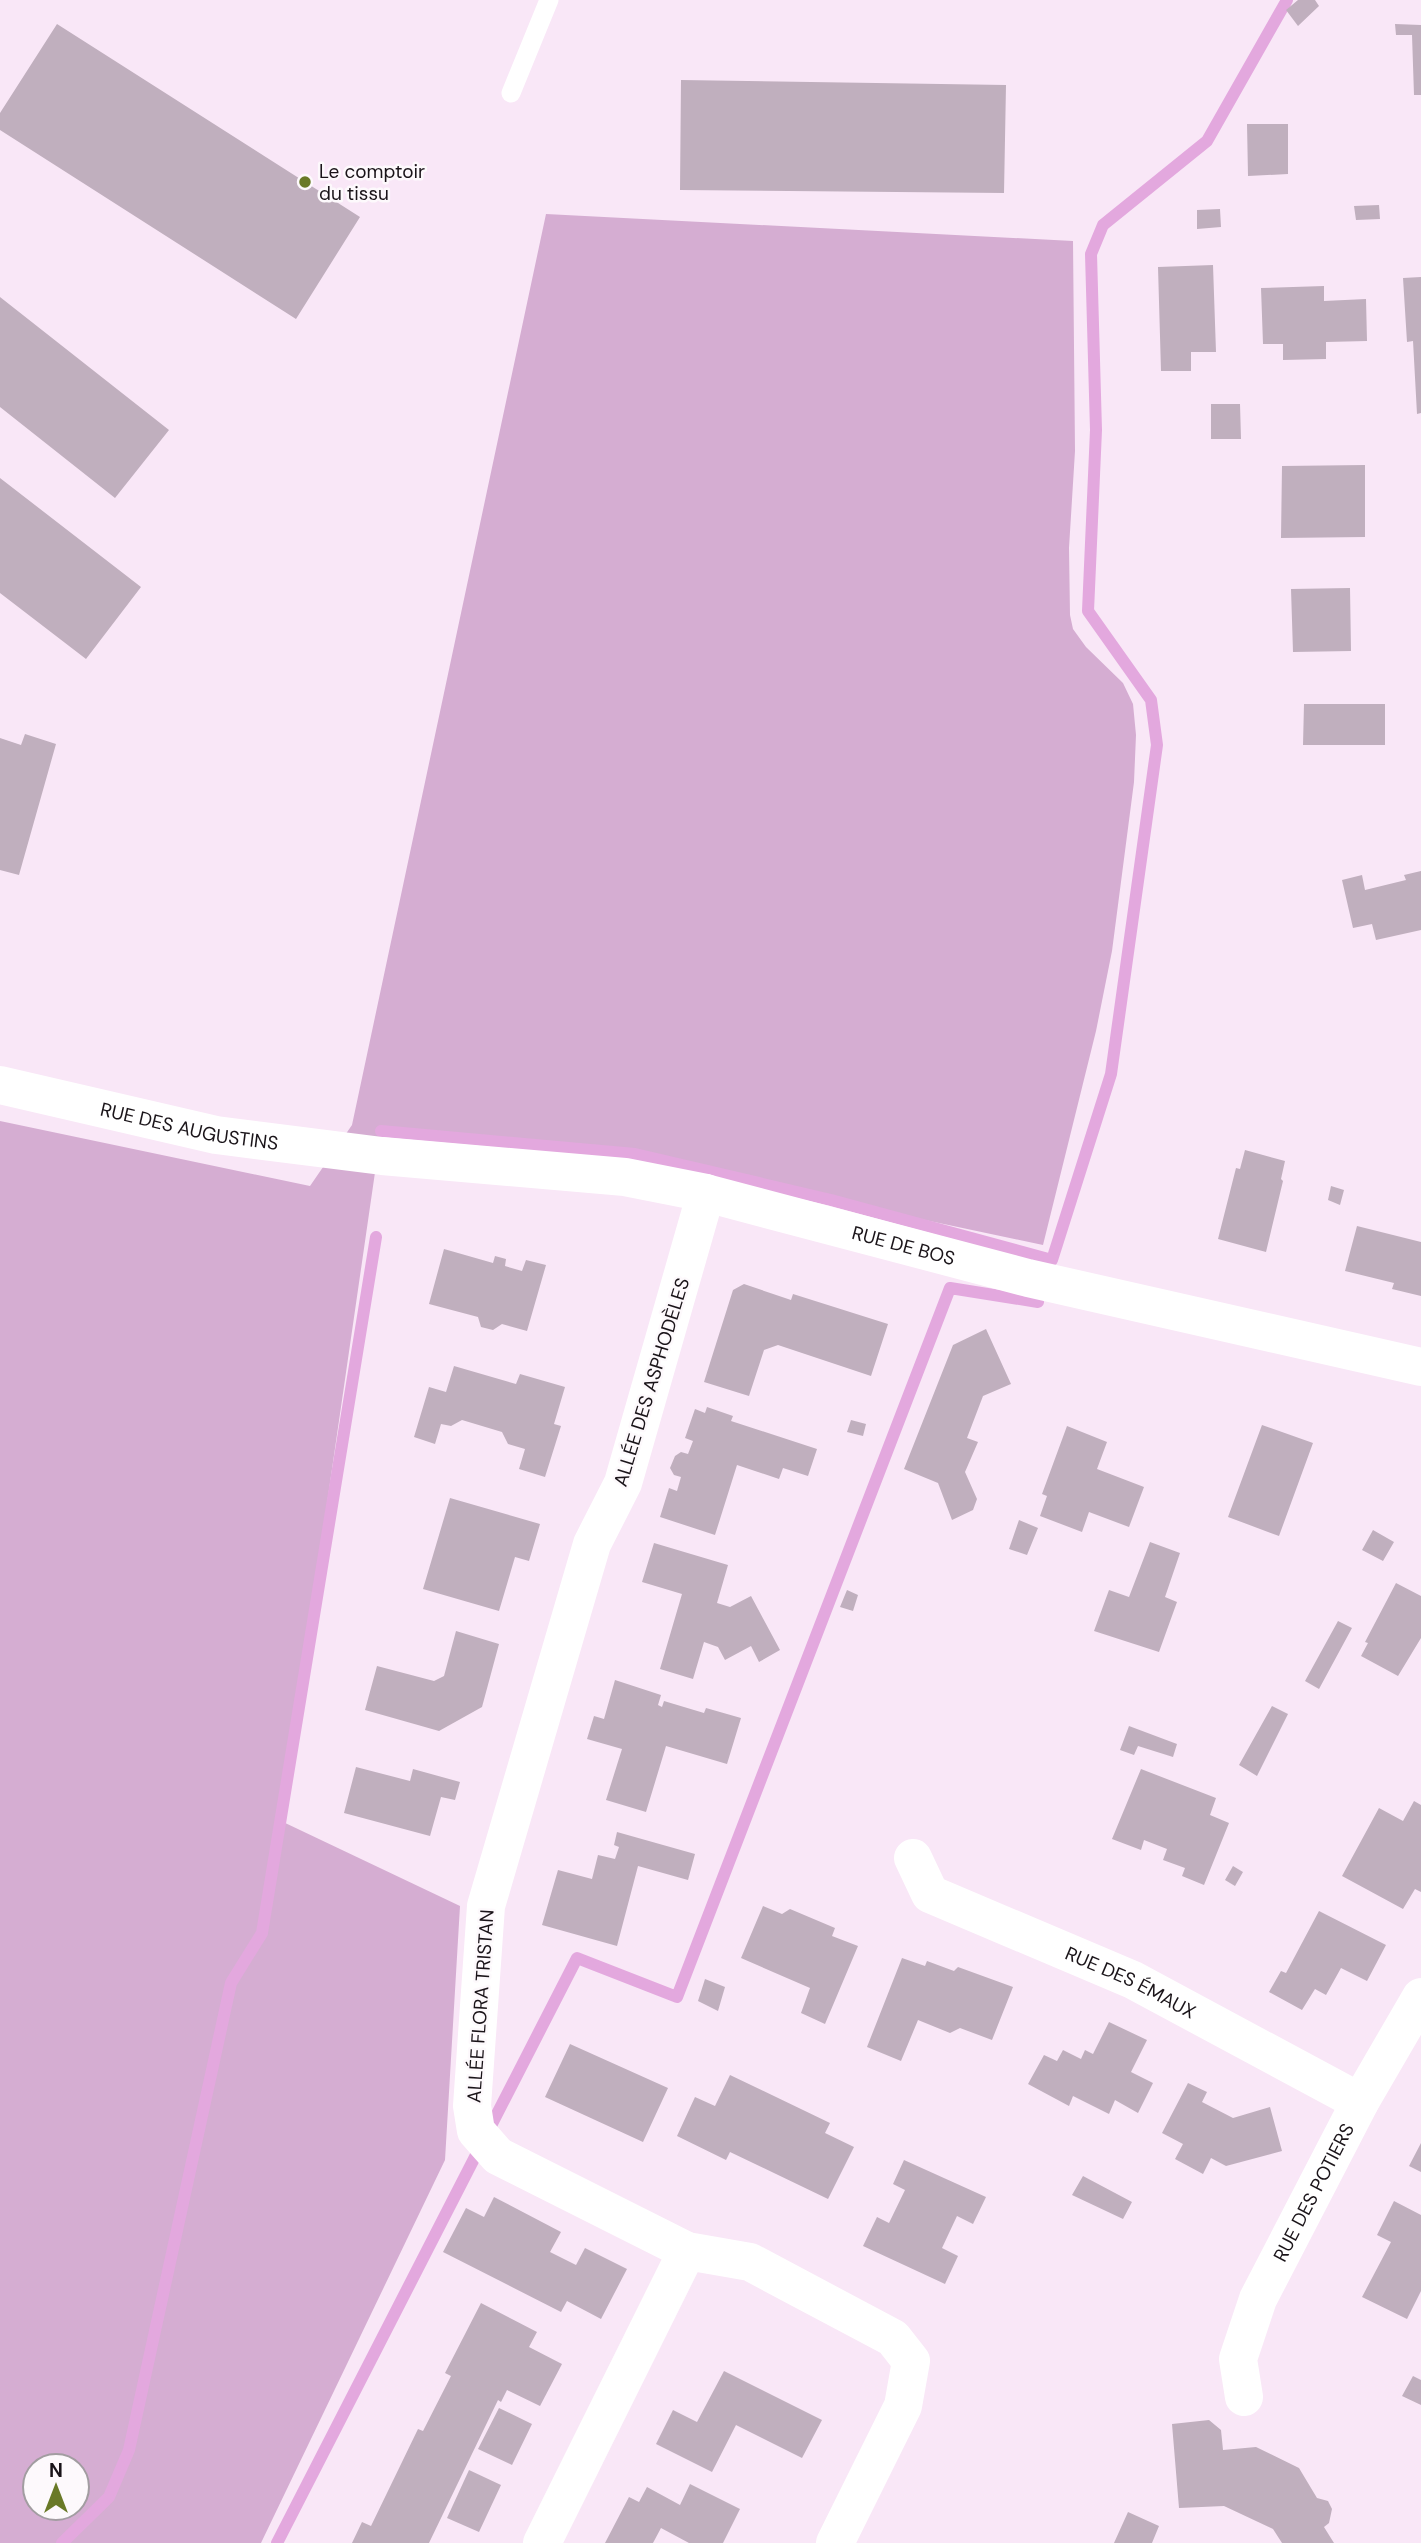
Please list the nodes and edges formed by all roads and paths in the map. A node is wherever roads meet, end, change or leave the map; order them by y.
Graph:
1 (549, 0) edge
2 (511, 93) dead end
3 (0, 1085) edge
4 (383, 1156) joint
5 (706, 1193) junction
6 (1421, 1367) edge
7 (525, 1767) joint
8 (913, 1858) dead end
9 (1421, 1997) edge
10 (1360, 2102) junction
11 (687, 2251) junction
12 (1244, 2397) dead end
13 (542, 2543) edge
14 (835, 2543) edge

1 - 2 lane
3 - 4 street, RUE DES AUGUSTINS
4 - 5 street, RUE DE BOS
5 - 6 street, RUE DE BOS
5 - 7 street, ALLÉE DES ASPHODÈLES
7 - 11 street, ALLÉE FLORA TRISTAN
8 - 10 street, RUE DES ÉMAUX
9 - 10 street, RUE DES POTIERS
10 - 12 street, RUE DES POTIERS
11 - 13 street
11 - 14 street, ALLÉE FLORA TRISTAN

